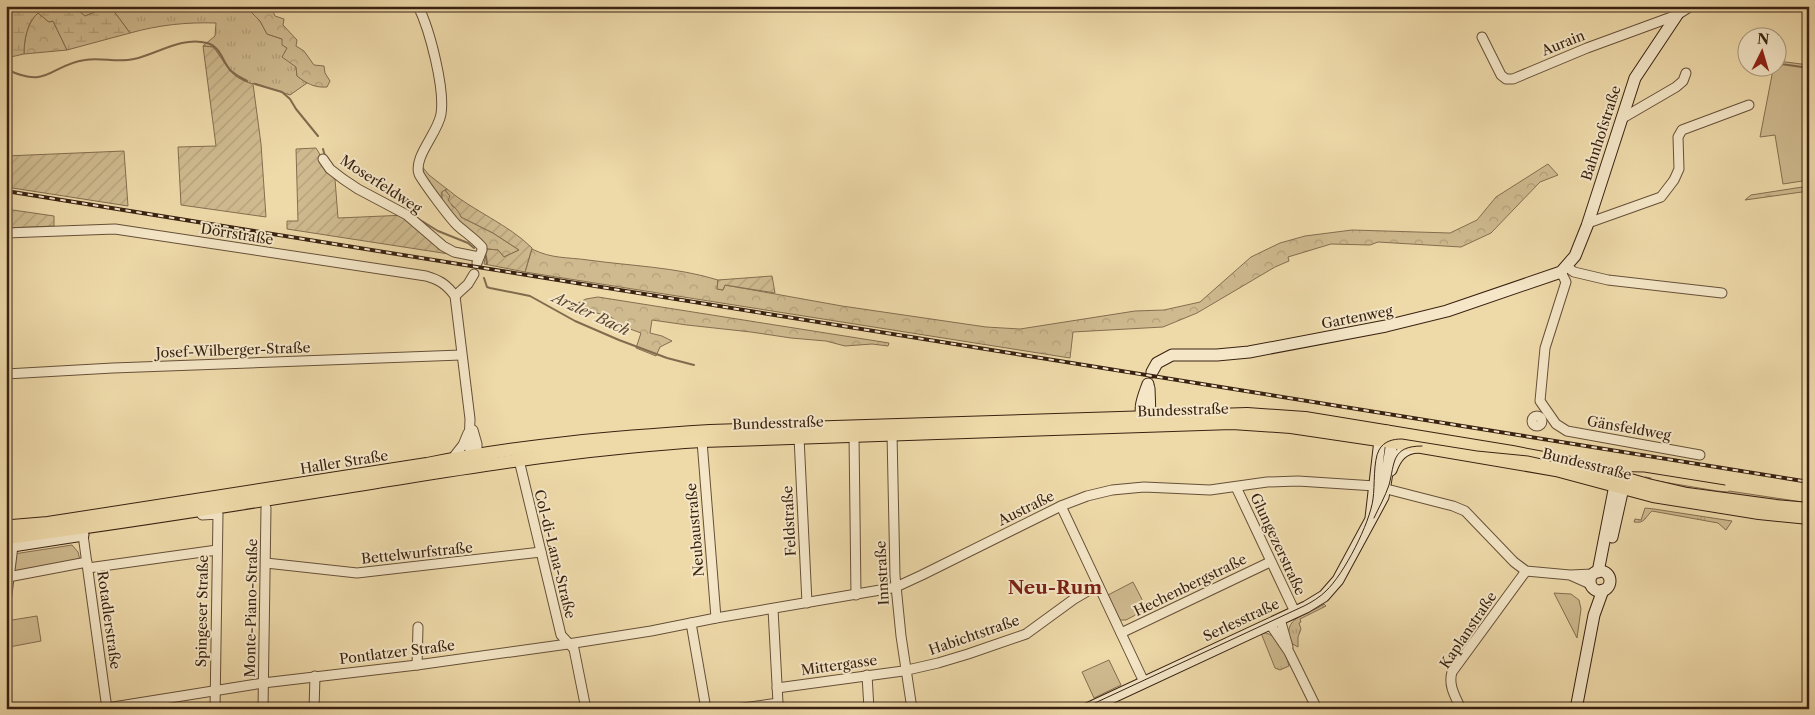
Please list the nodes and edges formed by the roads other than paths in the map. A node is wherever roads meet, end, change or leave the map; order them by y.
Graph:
1 (418, 6) edge
2 (1691, 6) edge
3 (1677, 10) edge
4 (1482, 37) dead end
5 (1686, 74) dead end
6 (1749, 105) dead end
7 (1621, 119) junction
8 (323, 158) dead end
9 (1588, 223) junction
10 (6, 233) edge
11 (1564, 269) junction
12 (474, 274) dead end
13 (1722, 293) dead end
14 (455, 296) junction
15 (461, 355) junction
16 (1152, 372) dead end
17 (6, 374) edge
18 (1540, 401) junction
19 (1538, 415) dead end
20 (1146, 420) junction
21 (470, 424) junction
22 (892, 434) junction
23 (854, 435) junction
24 (799, 437) junction
25 (1386, 438) junction
26 (647, 440) junction
27 (702, 441) junction
28 (1420, 447) junction
29 (1700, 455) dead end
30 (452, 459) junction
31 (474, 459) junction
32 (519, 460) junction
33 (1617, 482) junction
34 (1236, 487) junction
35 (1380, 487) junction
36 (1061, 506) junction
37 (266, 508) dead end
38 (1809, 509) edge
39 (218, 514) joint
40 (167, 515) junction
41 (1809, 518) edge
42 (112, 524) junction
43 (83, 535) junction
44 (8, 536) edge
45 (217, 550) junction
46 (541, 552) junction
47 (1270, 562) junction
48 (266, 563) junction
49 (88, 565) junction
50 (1526, 571) junction
51 (8, 577) junction
52 (1597, 580) junction
53 (1098, 585) junction
54 (896, 587) junction
55 (856, 595) junction
56 (6, 602) edge
57 (807, 603) junction
58 (773, 608) junction
59 (1295, 612) junction
60 (716, 618) junction
61 (1275, 621) junction
62 (691, 623) junction
63 (418, 626) dead end
64 (1121, 633) junction
65 (568, 644) junction
66 (417, 665) junction
67 (906, 670) junction
68 (867, 675) junction
69 (314, 676) junction
70 (1144, 682) junction
71 (263, 683) junction
72 (776, 688) junction
73 (215, 691) junction
74 (742, 708) edge
75 (108, 709) edge
76 (215, 709) edge
77 (262, 709) edge
78 (314, 709) edge
79 (586, 709) edge
80 (706, 709) edge
81 (869, 709) edge
82 (912, 709) edge
83 (1087, 709) edge
84 (1317, 709) edge
85 (1461, 709) edge
86 (1576, 709) edge

1 - 8 street, Moserfeldweg
2 - 3 street, Aurain
3 - 4 street, Aurain
3 - 7 street, Bahnhofstraße
5 - 7 street
6 - 9 street
7 - 9 street, Bahnhofstraße
9 - 11 street, Bahnhofstraße
10 - 14 street, Dörrstraße
11 - 13 street
11 - 16 street, Gartenweg
11 - 18 street, Bahnhofstraße
12 - 14 street
14 - 15 street
15 - 17 street, Josef-Wilberger-Straße
15 - 21 street
18 - 19 street, Bahnhofstraße
18 - 29 street, Gänsfeldweg
20 - 22 main road, Bundesstraße
20 - 25 main road, Bundesstraße
20 - 26 main road, Bundesstraße
21 - 30 street
21 - 31 street
22 - 23 main road, Bundesstraße
22 - 54 street, Innstraße
23 - 24 main road, Bundesstraße
23 - 55 street
24 - 27 main road, Bundesstraße
24 - 57 street, Feldstraße
25 - 28 main road, Bundesstraße
25 - 33 main road, Bundesstraße
25 - 35 street, Serlesstraße
26 - 27 main road, Bundesstraße
26 - 31 main road, Haller Straße
26 - 32 main road, Haller Straße
27 - 60 street, Neubaustraße
28 - 33 main road, Bundesstraße
28 - 35 street, Serlesstraße
30 - 31 main road, Haller Straße
30 - 44 main road, Haller Straße
31 - 32 main road, Haller Straße
31 - 40 main road, Haller Straße
32 - 46 street, Col-di-Lana-Straße
33 - 38 main road, Bundesstraße
33 - 41 main road, Bundesstraße
33 - 52 street
34 - 35 street, Austraße
34 - 36 street, Austraße
34 - 47 street, Glungezerstraße
35 - 50 street
35 - 59 street, Serlesstraße
36 - 53 street
36 - 54 street, Austraße
37 - 48 street, Monte-Piano-Straße
39 - 40 street, Haller Straße
39 - 45 street, Spingeser Straße
40 - 42 main road, Haller Straße
42 - 43 main road
42 - 44 main road, Haller Straße
43 - 44 street
43 - 49 street, Rotadlerstraße
44 - 51 street
45 - 49 street
45 - 73 street, Spingeser Straße
46 - 48 street, Bettelwurfstraße
46 - 65 street, Col-di-Lana-Straße
47 - 59 street, Glungezerstraße
47 - 64 street, Hechenbergstraße
48 - 71 street, Monte-Piano-Straße
49 - 51 street
49 - 75 street, Rotadlerstraße
50 - 52 street
50 - 85 street, Kaplanstraße
51 - 56 street
52 - 86 street
53 - 64 street
53 - 67 street, Habichtstraße
54 - 55 street, Austraße
54 - 67 street, Innstraße
55 - 57 street, Austraße
57 - 58 street, Austraße
58 - 60 street, Austraße
58 - 72 street
59 - 61 street, Serlesstraße
60 - 62 street, Austraße
61 - 70 street, Serlesstraße
61 - 84 street
62 - 65 street, Pontlatzer Straße
62 - 80 street
63 - 66 street
64 - 70 street
65 - 66 street, Pontlatzer Straße
65 - 79 street, Col-di-Lana-Straße
66 - 69 street, Pontlatzer Straße
67 - 68 street, Mittergasse
67 - 82 street, Innstraße
68 - 72 street, Mittergasse
68 - 81 street
69 - 71 street, Pontlatzer Straße
69 - 78 street
70 - 83 street, Serlesstraße
71 - 73 street, Pontlatzer Straße
71 - 77 street, Monte-Piano-Straße
72 - 74 street
73 - 75 street, Pontlatzer Straße
73 - 76 street, Spingeser Straße

